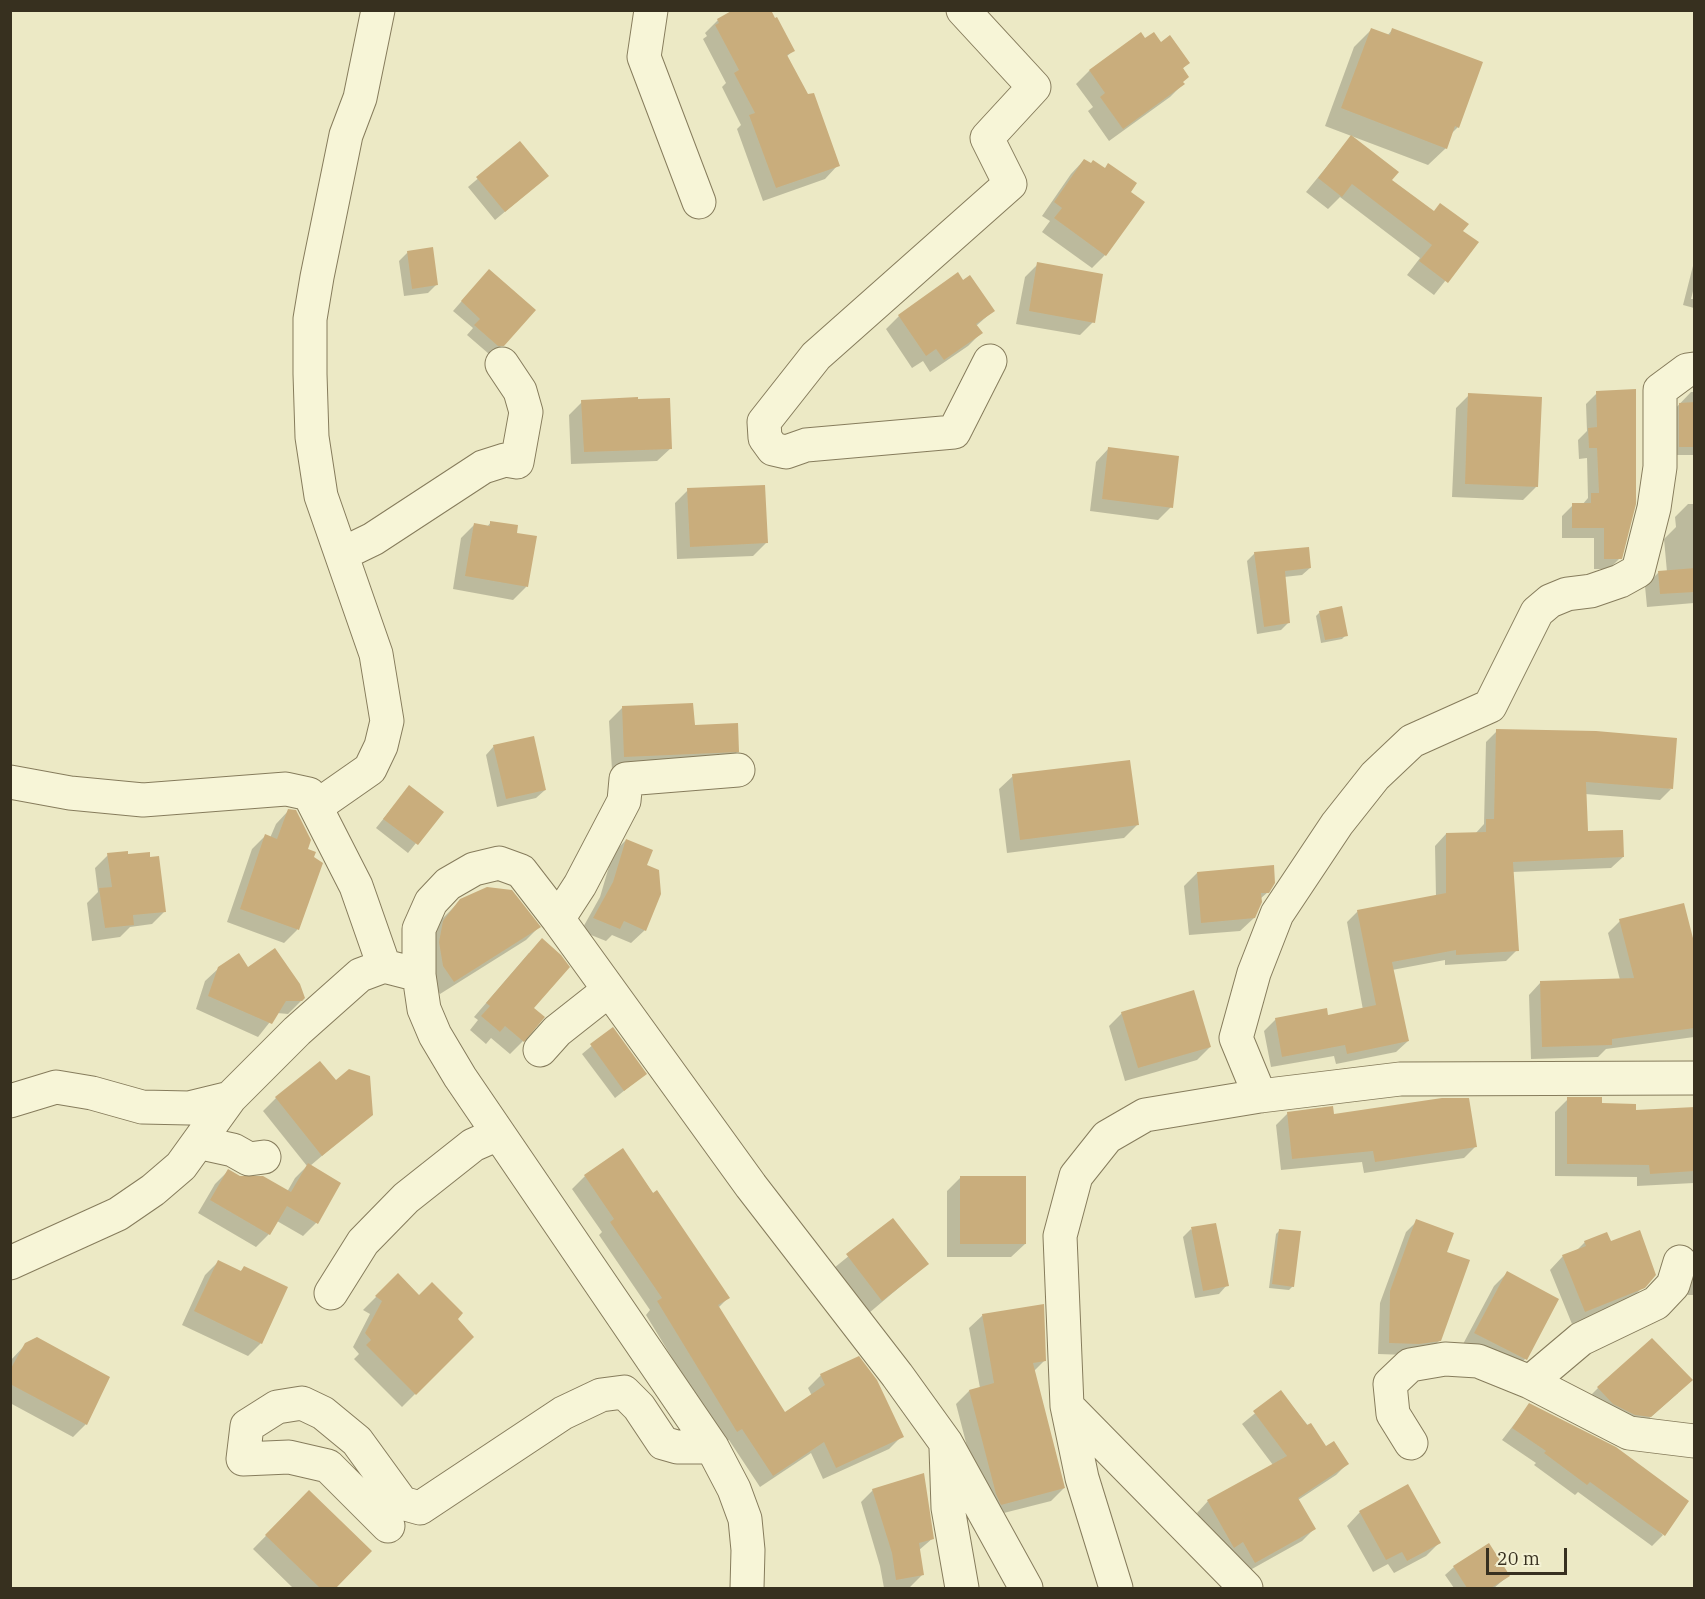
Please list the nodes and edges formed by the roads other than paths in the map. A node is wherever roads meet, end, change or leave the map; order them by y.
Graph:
1 (378, 10) edge
2 (651, 10) edge
3 (963, 10) edge
4 (699, 202) dead end
5 (990, 361) dead end
6 (502, 364) dead end
7 (1695, 369) edge
8 (342, 554) junction
9 (738, 770) dead end
10 (10, 782) edge
11 (317, 806) junction
12 (558, 919) junction
13 (384, 966) junction
14 (419, 975) junction
15 (609, 990) junction
16 (540, 1050) dead end
17 (1695, 1078) edge
18 (1260, 1096) junction
19 (230, 1098) junction
20 (10, 1101) edge
21 (498, 1134) junction
22 (201, 1143) junction
23 (264, 1157) dead end
24 (1680, 1262) dead end
25 (10, 1263) edge
26 (331, 1293) dead end
27 (1530, 1382) junction
28 (1067, 1406) junction
29 (1695, 1441) edge
30 (946, 1443) junction
31 (1410, 1443) dead end
32 (712, 1447) junction
33 (388, 1526) dead end
34 (747, 1588) edge
35 (962, 1588) edge
36 (1026, 1588) edge
37 (1116, 1588) edge
38 (1246, 1588) edge

1 - 8 street
2 - 4 street
3 - 5 street
6 - 8 street
7 - 18 street
8 - 11 street
9 - 12 street
10 - 11 street
11 - 13 street
12 - 14 street
12 - 15 street
13 - 14 street
13 - 19 street
14 - 21 street
15 - 16 street
15 - 30 street
17 - 18 street
18 - 28 street
19 - 20 street
19 - 22 street
21 - 26 street
21 - 32 street
22 - 23 street
22 - 25 street
24 - 27 street
27 - 29 street
27 - 31 street
28 - 37 street
28 - 38 street
30 - 35 street
30 - 36 street
32 - 33 street
32 - 34 street

